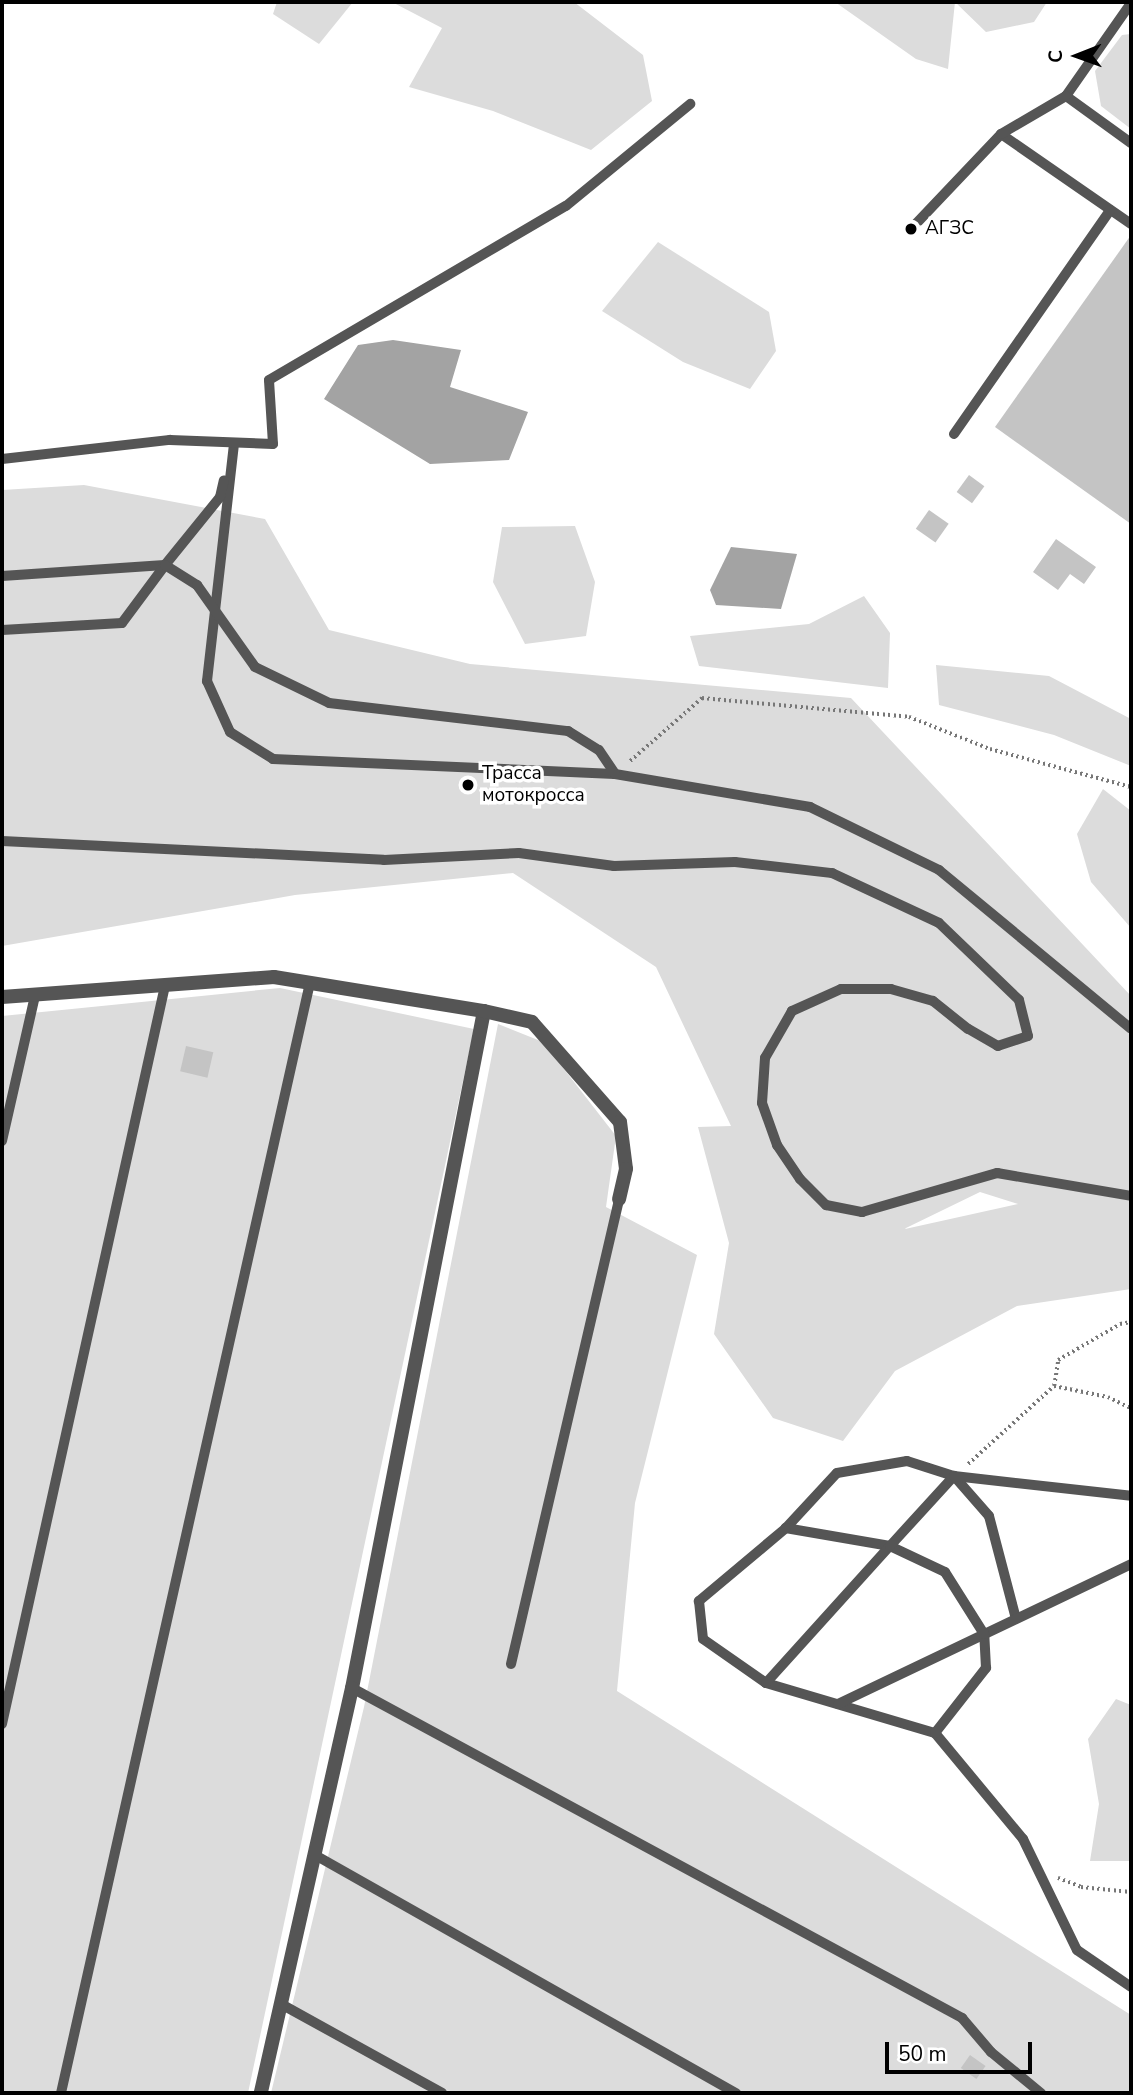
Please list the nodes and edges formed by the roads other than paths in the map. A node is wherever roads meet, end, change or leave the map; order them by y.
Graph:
1 (1131, 3) edge
2 (1066, 96) junction
3 (690, 104) dead end
4 (1001, 134) junction
5 (1131, 143) edge
6 (1110, 210) junction
7 (1131, 224) edge
8 (911, 229) dead end
9 (954, 434) dead end
10 (234, 444) junction
11 (2, 458) edge
12 (165, 565) junction
13 (2, 576) edge
14 (214, 614) junction
15 (2, 630) edge
16 (615, 774) junction
17 (2, 841) edge
18 (310, 983) junction
19 (164, 986) junction
20 (34, 996) junction
21 (2, 997) edge
22 (484, 1011) junction
23 (1131, 1029) edge
24 (2, 1140) edge
25 (1131, 1196) edge
26 (619, 1199) joint
27 (954, 1476) junction
28 (1131, 1496) edge
29 (786, 1528) junction
30 (890, 1546) junction
31 (1131, 1564) edge
32 (1016, 1619) junction
33 (984, 1634) junction
34 (511, 1664) dead end
35 (766, 1683) junction
36 (352, 1688) junction
37 (838, 1704) junction
38 (2, 1724) edge
39 (935, 1733) junction
40 (315, 1855) junction
41 (1131, 1987) edge
42 (281, 2004) junction
43 (61, 2093) edge
44 (261, 2093) edge
45 (442, 2093) edge
46 (736, 2093) edge
47 (1041, 2093) edge

1 - 2 lane
2 - 4 lane
2 - 5 lane
3 - 10 lane
4 - 6 lane
4 - 8 lane
6 - 7 lane
6 - 9 lane
10 - 11 lane
10 - 12 lane
10 - 14 lane
12 - 13 lane
12 - 14 lane
12 - 15 lane
14 - 16 lane
14 - 16 lane
16 - 23 lane
17 - 25 lane
18 - 19 street
18 - 22 street
18 - 43 lane
19 - 20 street
19 - 38 lane
20 - 21 street
20 - 24 lane
22 - 26 street
22 - 36 street
26 - 34 lane
27 - 28 lane
27 - 29 lane
27 - 30 lane
27 - 32 lane
29 - 30 lane
29 - 35 lane
30 - 33 lane
30 - 35 lane
31 - 32 lane
32 - 33 lane
33 - 37 lane
33 - 39 lane
35 - 37 lane
36 - 40 street
36 - 47 lane
37 - 39 lane
39 - 41 lane
40 - 42 street
40 - 46 lane
42 - 44 street
42 - 45 lane

